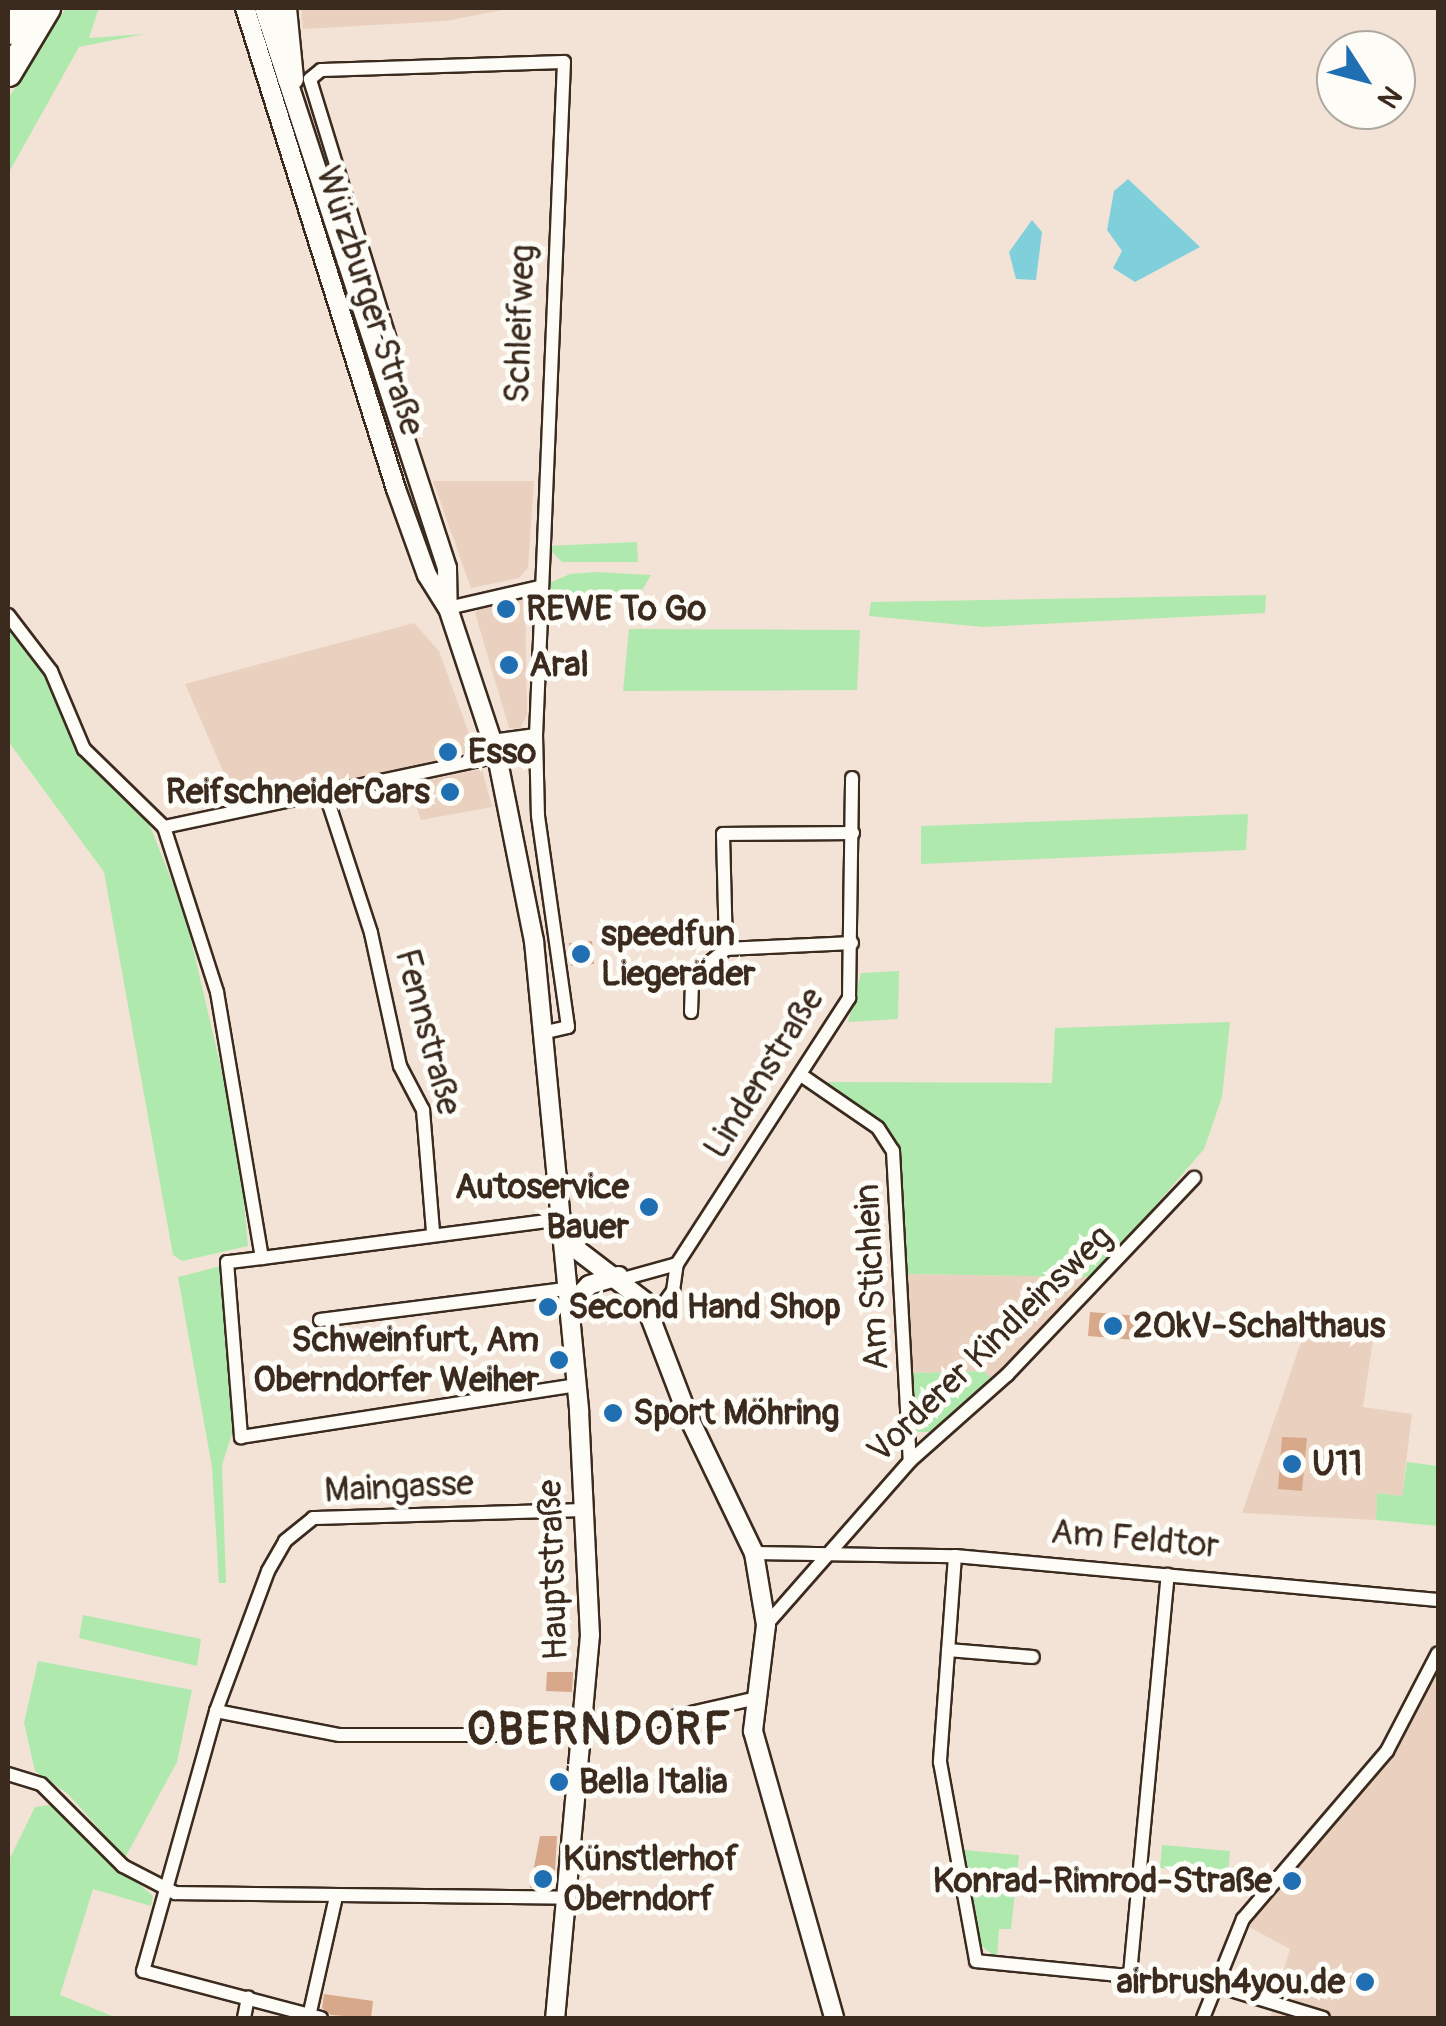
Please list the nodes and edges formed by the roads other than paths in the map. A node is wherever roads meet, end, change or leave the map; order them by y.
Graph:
1 (22, 8) edge
2 (47, 8) edge
3 (245, 8) edge
4 (264, 8) edge
5 (284, 8) edge
6 (8, 31) edge
7 (8, 73) edge
8 (290, 78) junction
9 (379, 363) junction
10 (357, 370) junction
11 (539, 588) junction
12 (448, 608) junction
13 (8, 615) edge
14 (536, 735) junction
15 (495, 748) junction
16 (852, 778) dead end
17 (326, 795) junction
18 (164, 827) junction
19 (854, 833) junction
20 (852, 943) junction
21 (726, 949) junction
22 (691, 1012) dead end
23 (546, 1032) junction
24 (801, 1075) junction
25 (1194, 1178) dead end
26 (562, 1219) junction
27 (433, 1231) junction
28 (563, 1239) junction
29 (262, 1258) junction
30 (677, 1264) junction
31 (621, 1278) junction
32 (568, 1297) junction
33 (320, 1320) dead end
34 (652, 1320) junction
35 (576, 1385) junction
36 (910, 1461) junction
37 (586, 1510) junction
38 (826, 1552) junction
39 (754, 1553) junction
40 (954, 1556) junction
41 (1168, 1575) junction
42 (1438, 1600) edge
43 (766, 1625) junction
44 (948, 1650) junction
45 (1438, 1653) edge
46 (1034, 1656) dead end
47 (753, 1700) junction
48 (216, 1710) junction
49 (585, 1730) junction
50 (8, 1774) edge
51 (167, 1891) junction
52 (336, 1897) junction
53 (567, 1898) junction
54 (1130, 1974) junction
55 (1211, 1984) junction
56 (248, 1997) junction
57 (316, 2015) edge
58 (244, 2018) edge
59 (555, 2018) edge
60 (834, 2018) edge
61 (1203, 2018) edge
62 (1323, 2018) edge

1 - 6 highway
2 - 7 highway
3 - 10 main road, Würzburger Straße
4 - 8 main road, Würzburger Straße
5 - 8 highway
8 - 9 main road, Würzburger Straße
9 - 10 main road
9 - 11 street, Schleifweg
9 - 12 main road, Würzburger Straße
10 - 12 main road, Würzburger Straße
11 - 12 street
11 - 14 street, Schleifweg
12 - 15 main road, Würzburger Straße
13 - 18 street
14 - 15 street
14 - 23 street
15 - 17 street
15 - 23 main road, Würzburger Straße
16 - 19 street, Lindenstraße
17 - 18 street
17 - 27 street, Fennstraße
18 - 29 street
19 - 20 street, Lindenstraße
19 - 21 street
20 - 21 street
20 - 24 street, Lindenstraße
21 - 22 street
23 - 26 main road, Würzburger Straße
24 - 30 street, Lindenstraße
24 - 36 street, Am Stichlein
25 - 36 street, Vorderer Kindleinsweg
26 - 27 street
26 - 28 main road, Würzburger Straße
27 - 29 street
28 - 31 main road
28 - 32 main road, Hauptstraße
29 - 35 street
30 - 31 street
30 - 34 street, Lindenstraße
31 - 32 main road
31 - 34 main road
32 - 33 street
32 - 35 main road, Hauptstraße
34 - 39 main road
35 - 37 main road, Hauptstraße
36 - 38 street, Vorderer Kindleinsweg
37 - 48 street, Maingasse
37 - 49 main road, Hauptstraße
38 - 39 street, Am Feldtor
38 - 40 street, Am Feldtor
38 - 43 street
39 - 43 main road
40 - 41 street, Am Feldtor
40 - 44 street
41 - 42 street, Am Feldtor
41 - 54 street
43 - 47 main road
44 - 46 street
44 - 54 street
45 - 55 street
47 - 49 street
47 - 60 main road
48 - 49 street
48 - 51 street, Maingasse
49 - 53 main road, Hauptstraße
50 - 51 street
51 - 52 street
51 - 56 street, Maingasse
52 - 53 street
52 - 57 street
53 - 59 main road, Hauptstraße
54 - 55 street
55 - 61 street
55 - 62 street
56 - 57 street
56 - 58 street

